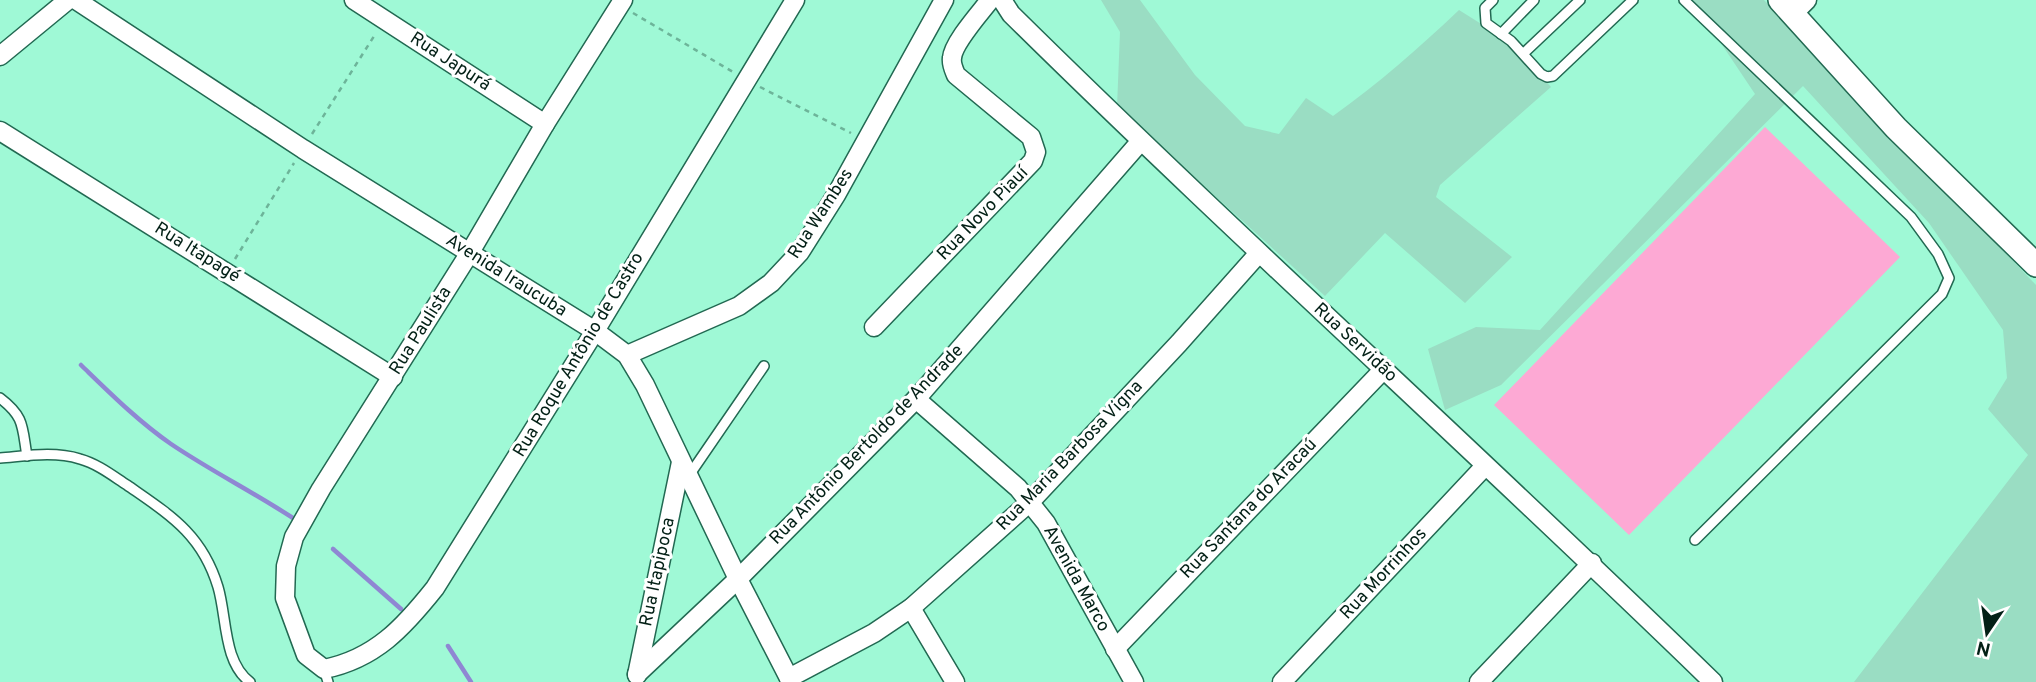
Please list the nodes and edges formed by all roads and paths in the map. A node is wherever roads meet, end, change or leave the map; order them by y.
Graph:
1 (68, 0) edge
2 (76, 0) edge
3 (355, 0) edge
4 (795, 0) edge
5 (944, 0) edge
6 (990, 0) edge
7 (1002, 0) edge
8 (1493, 0) edge
9 (1534, 0) edge
10 (1580, 0) edge
11 (1633, 0) edge
12 (1684, 0) edge
13 (618, 2) edge
14 (1793, 5) edge
15 (1501, 34) junction
16 (1524, 53) junction
17 (0, 56) edge
18 (545, 124) junction
19 (0, 131) edge
20 (1140, 142) junction
21 (1259, 253) junction
22 (469, 254) junction
23 (2036, 265) edge
24 (874, 327) dead end
25 (595, 331) junction
26 (627, 355) junction
27 (764, 366) dead end
28 (1384, 369) junction
29 (393, 377) junction
30 (0, 398) edge
31 (916, 399) junction
32 (27, 456) junction
33 (0, 458) edge
34 (1485, 466) junction
35 (685, 469) junction
36 (1030, 502) junction
37 (1695, 540) dead end
38 (1591, 564) junction
39 (738, 579) junction
40 (911, 608) junction
41 (1115, 649) junction
42 (326, 675) edge
43 (637, 678) edge
44 (790, 680) edge
45 (250, 682) edge
46 (956, 682) edge
47 (1134, 682) edge
48 (1282, 682) edge
49 (1479, 682) edge
50 (1713, 682) edge

1 - 17 street
2 - 22 street, Avenida Iraucuba
3 - 18 street, Rua Japurá
4 - 25 street, Rua Roque Antônio de Castro
5 - 26 street, Rua Wambes
6 - 24 street, Rua Novo Piauí
7 - 20 street, Rua Servidão
8 - 15 lane
9 - 15 lane
10 - 16 lane
11 - 16 lane
12 - 37 lane
13 - 18 street, Rua Paulista
14 - 23 street
15 - 16 lane
18 - 22 street, Rua Paulista
19 - 29 street, Rua Itapagé
20 - 21 street, Rua Servidão
20 - 31 street, Rua Antônio Bertoldo de Andrade
21 - 28 street, Rua Servidão
21 - 36 street, Rua Maria Barbosa Vigna
22 - 25 street, Avenida Iraucuba
22 - 29 street, Rua Paulista
25 - 26 street, Avenida Iraucuba
25 - 42 street, Rua Roque Antônio de Castro
26 - 35 street, Avenida Iraucuba
27 - 35 lane
28 - 34 street, Rua Servidão
28 - 41 street, Rua Santana do Aracaú
29 - 42 street, Rua Paulista
30 - 32 lane
31 - 36 street, Avenida Marco
31 - 39 street, Rua Antônio Bertoldo de Andrade
32 - 33 lane
32 - 45 lane
34 - 38 street, Rua Servidão
34 - 48 street, Rua Morrinhos
35 - 39 street, Avenida Iraucuba
35 - 43 street, Rua Itapipoca
36 - 40 street, Rua Maria Barbosa Vigna
36 - 41 street, Avenida Marco
38 - 49 street
38 - 50 street, Rua Servidão
39 - 43 street, Rua Antônio Bertoldo de Andrade
39 - 44 street, Avenida Iraucuba
40 - 44 street, Rua Maria Barbosa Vigna
40 - 46 street
41 - 47 street, Avenida Marco

